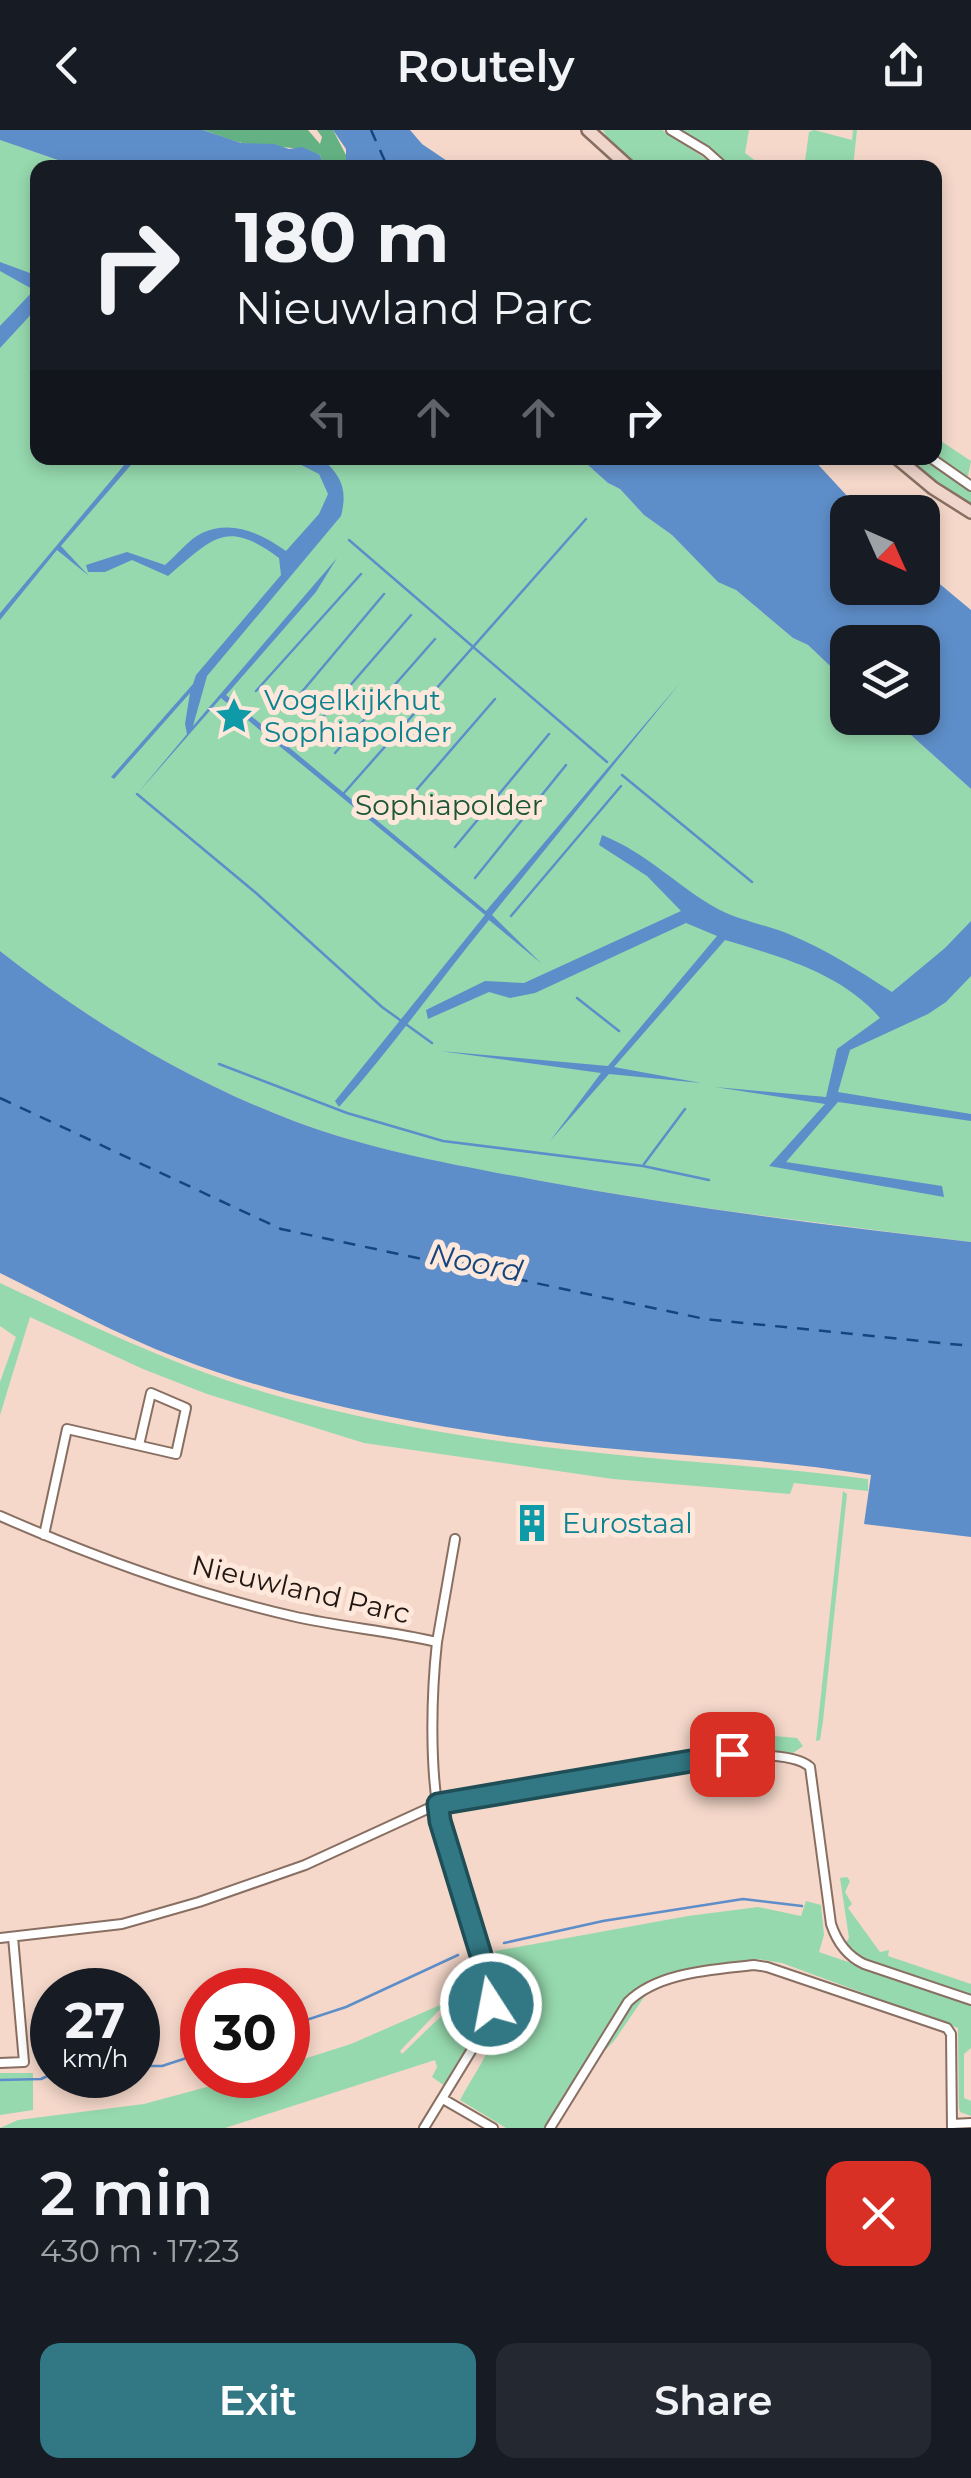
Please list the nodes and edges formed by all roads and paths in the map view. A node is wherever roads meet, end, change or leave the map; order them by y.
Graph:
1 (672, 130) edge
2 (593, 133) edge
3 (622, 160) edge
4 (716, 160) edge
5 (905, 465) edge
6 (941, 465) edge
7 (971, 486) edge
8 (971, 512) edge
9 (139, 1445) junction
10 (0, 1516) edge
11 (44, 1535) junction
12 (454, 1540) dead end
13 (437, 1642) junction
14 (438, 1804) junction
15 (13, 1937) junction
16 (0, 1938) edge
17 (971, 2000) edge
18 (0, 2063) edge
19 (443, 2100) junction
20 (971, 2123) edge
21 (952, 2126) edge
22 (424, 2128) edge
23 (492, 2128) edge
24 (550, 2128) edge

1 - 4 street
2 - 3 main road
5 - 8 main road
6 - 7 street
9 - 9 street
9 - 11 street
10 - 11 street, Nieuwland Parc
11 - 13 street, Nieuwland Parc
12 - 13 street, Nieuwland Parc
13 - 14 street, Nieuwland Parc
14 - 15 street
14 - 17 street
14 - 19 street, Nieuwland Parc
15 - 16 street
15 - 18 street
19 - 22 street, Nieuwland Parc
19 - 23 street
20 - 21 street
21 - 24 street

